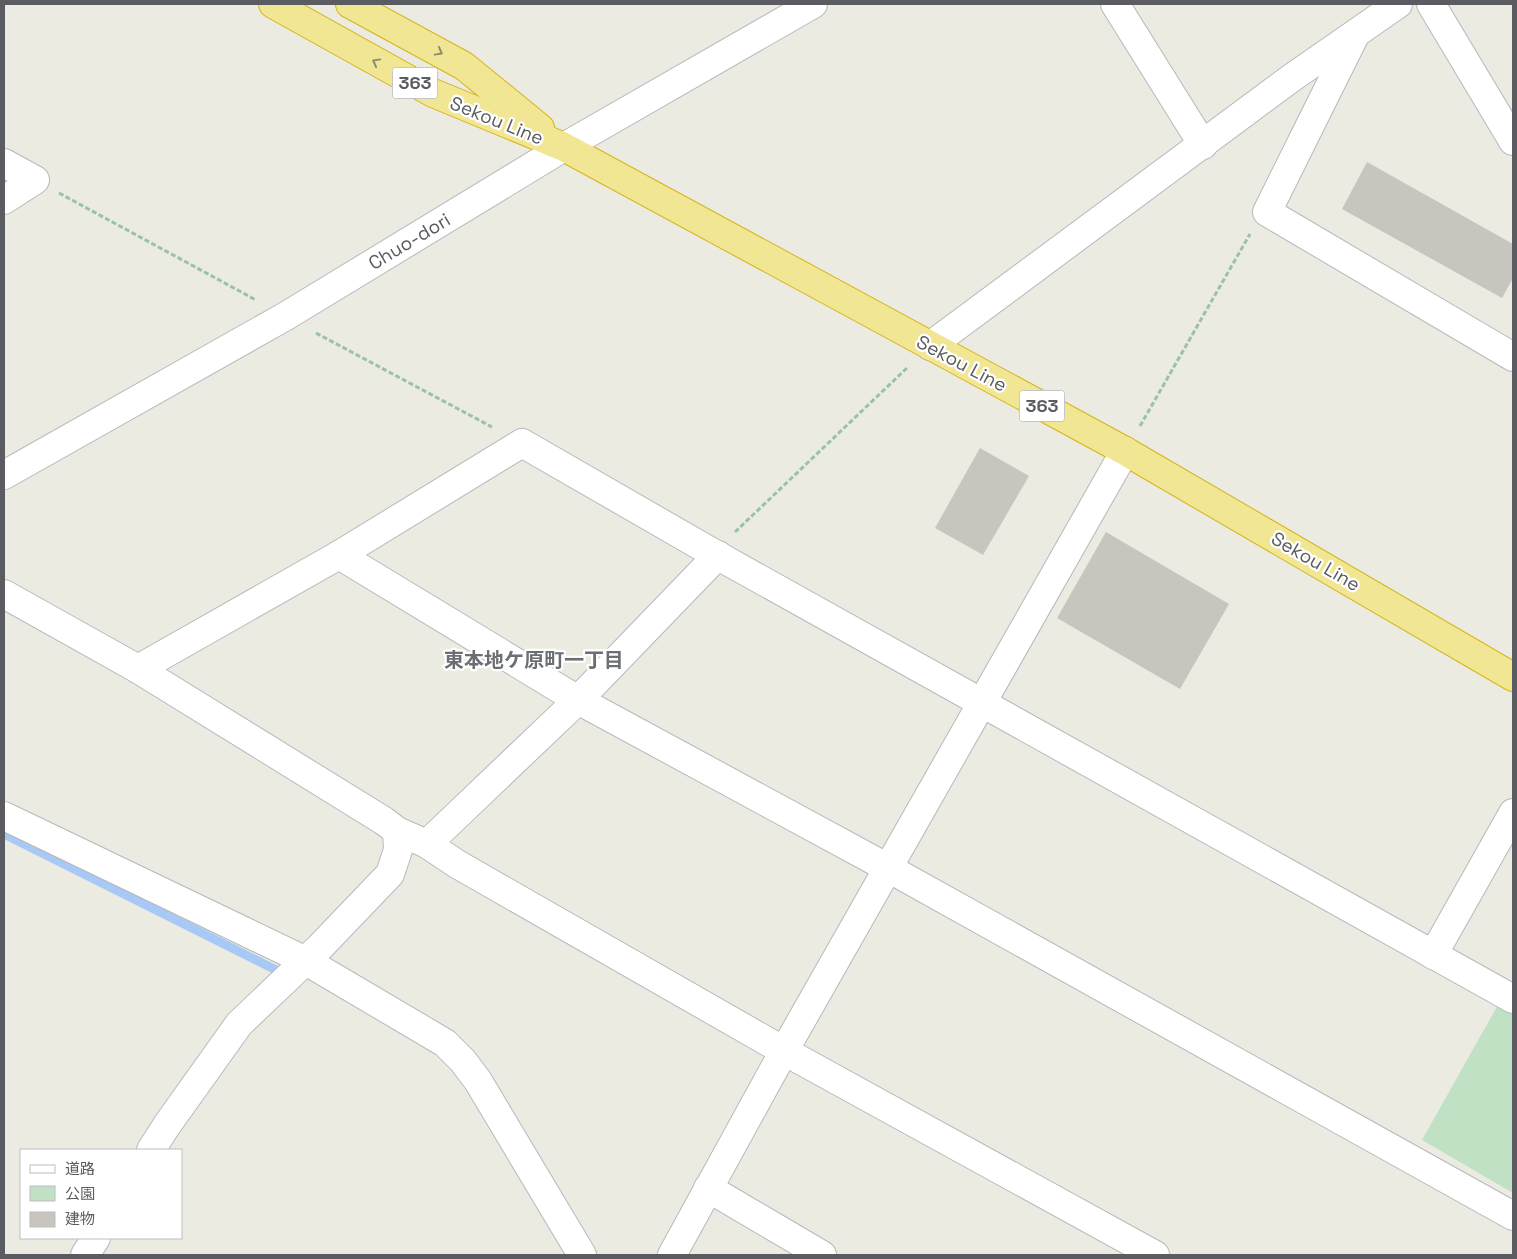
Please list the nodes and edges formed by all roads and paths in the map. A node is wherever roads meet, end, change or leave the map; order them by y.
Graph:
1 (273, 4) edge
2 (350, 4) edge
3 (813, 4) edge
4 (1116, 4) edge
5 (1398, 4) edge
6 (1431, 4) edge
7 (1356, 32) junction
8 (1513, 141) edge
9 (1203, 145) junction
10 (564, 147) junction
11 (4, 163) edge
12 (34, 180) junction
13 (4, 200) edge
14 (1274, 215) junction
15 (286, 316) junction
16 (930, 346) junction
17 (1513, 357) edge
18 (522, 443) junction
19 (1125, 451) junction
20 (4, 475) edge
21 (716, 554) junction
22 (339, 555) junction
23 (4, 594) edge
24 (138, 669) junction
25 (1513, 676) edge
26 (578, 700) junction
27 (983, 703) junction
28 (1513, 813) edge
29 (4, 816) edge
30 (397, 831) junction
31 (427, 844) junction
32 (888, 868) junction
33 (1433, 955) junction
34 (306, 961) junction
35 (1513, 999) edge
36 (784, 1051) junction
37 (151, 1149) edge
38 (708, 1188) junction
39 (1513, 1216) edge
40 (95, 1239) edge
41 (85, 1255) edge
42 (582, 1255) edge
43 (672, 1255) edge
44 (822, 1255) edge
45 (1155, 1255) edge

10 -> 1 highway, Sekou Line / 363
2 -> 10 highway, Sekou Line / 363
3 - 10 street, Chuo-dori
4 - 9 street
5 - 7 street
6 - 8 street
7 - 9 street
7 - 14 street
9 - 16 street
10 - 15 street, Chuo-dori
10 - 16 highway, Sekou Line / 363
11 - 12 street
12 - 13 street
12 - 15 path
14 - 17 street
14 - 19 path
15 - 18 path
15 - 20 street, Chuo-dori
16 - 19 highway, Sekou Line / 363
16 - 21 path
18 - 21 street
18 - 22 street
19 - 25 highway, Sekou Line / 363
19 - 27 street
21 - 26 street
21 - 27 street
22 - 24 street
22 - 26 street
23 - 24 street
24 - 30 street
26 - 31 street
26 - 32 street
27 - 32 street
27 - 33 street
28 - 33 street
29 - 34 street
30 - 31 street
30 - 34 street
31 - 36 street
32 - 36 street
32 - 39 street
33 - 35 street
34 - 37 street
34 - 42 street
36 - 38 street
36 - 45 street
38 - 43 street
38 - 44 street
40 - 41 street

